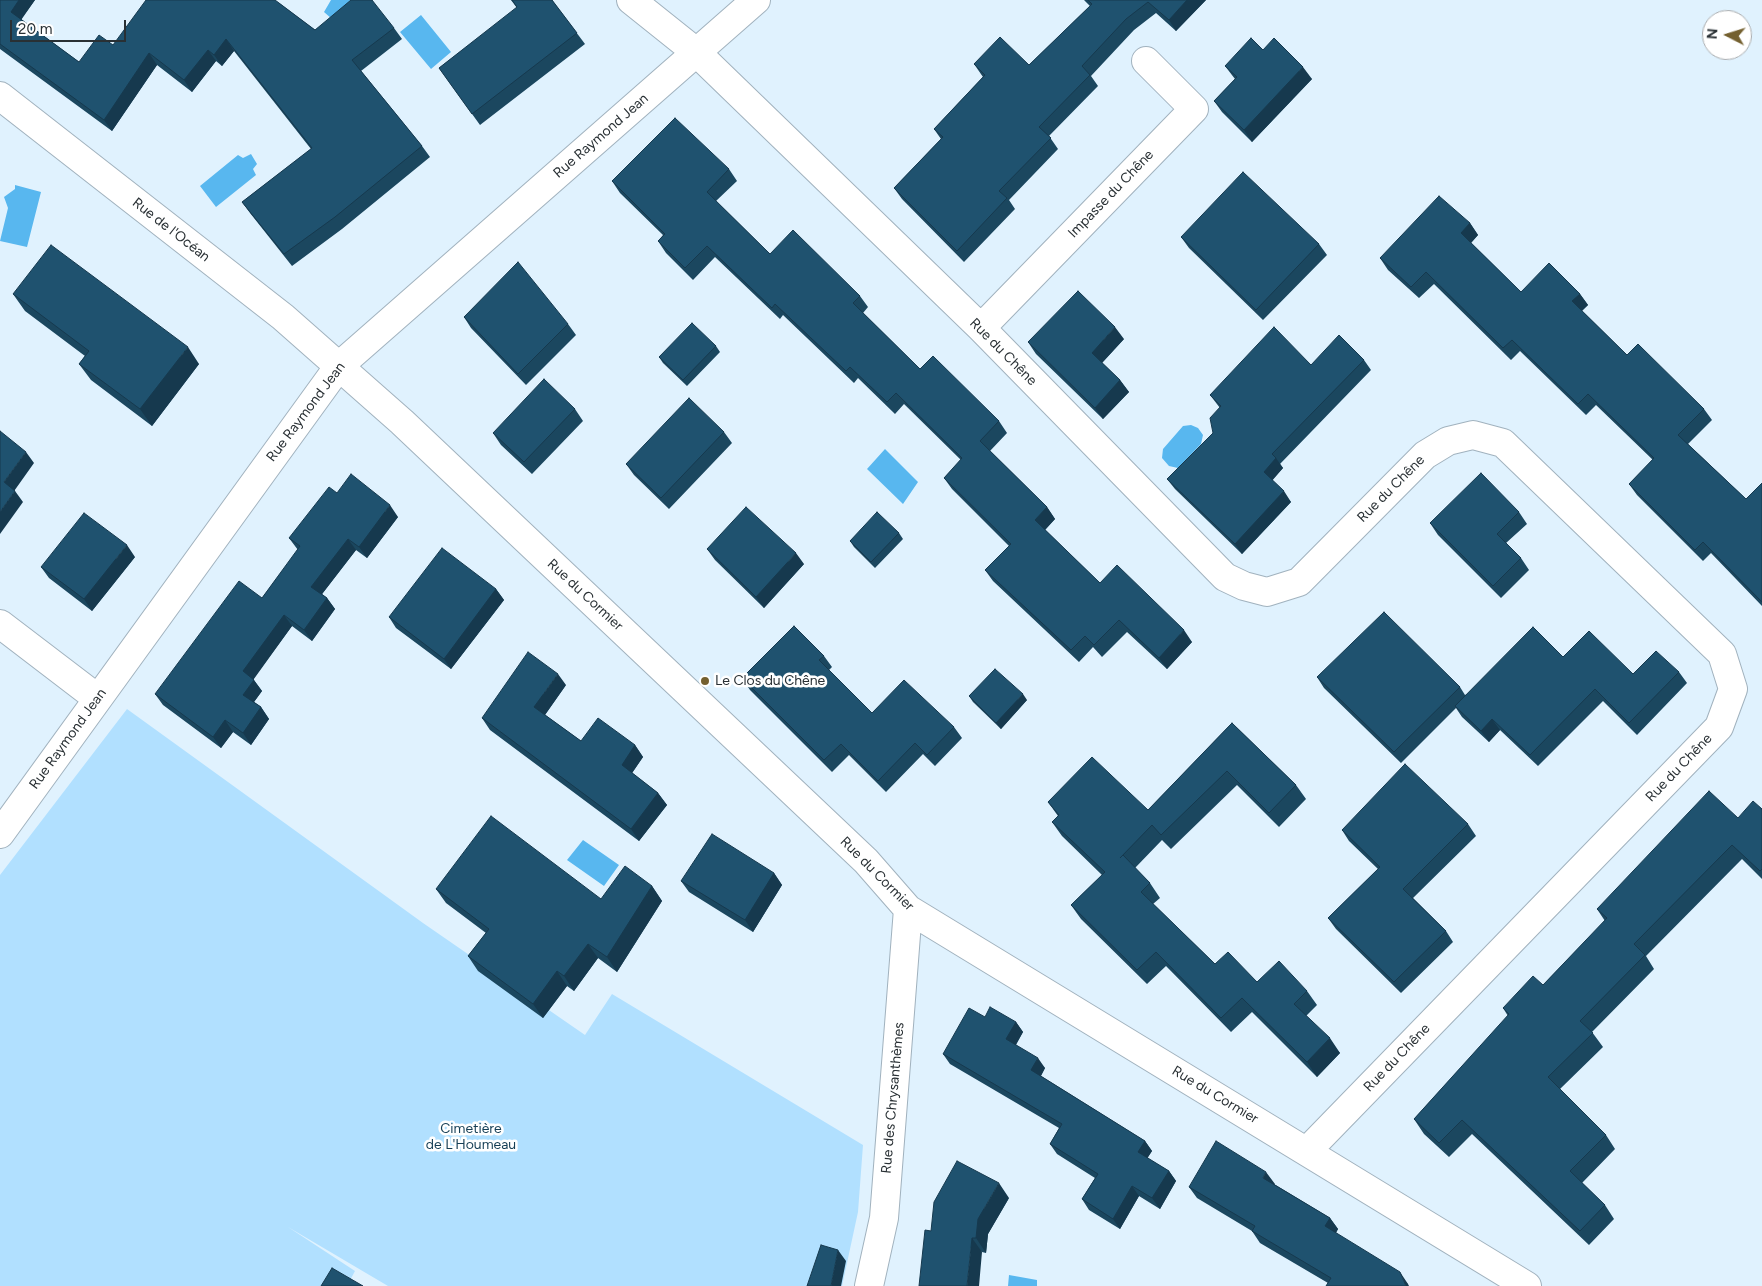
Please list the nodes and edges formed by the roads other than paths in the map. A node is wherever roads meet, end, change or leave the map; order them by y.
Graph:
1 (631, 0) edge
2 (756, 0) edge
3 (696, 52) junction
4 (1146, 61) dead end
5 (0, 96) edge
6 (980, 328) junction
7 (339, 366) junction
8 (0, 624) edge
9 (97, 698) junction
10 (0, 834) edge
11 (908, 909) junction
12 (1307, 1151) junction
13 (1514, 1283) edge
14 (869, 1286) edge

1 - 3 street, Rue du Chêne
2 - 3 street, Rue Raymond Jean
3 - 6 street, Rue du Chêne
3 - 7 street, Rue Raymond Jean
4 - 6 street, Impasse du Chêne
5 - 7 street, Rue de l'Océan
6 - 12 street, Rue du Chêne
7 - 9 street, Rue Raymond Jean
7 - 11 street, Rue du Cormier
8 - 9 street
9 - 10 street, Rue Raymond Jean
11 - 12 street, Rue du Cormier
11 - 14 street, Rue des Chrysanthèmes
12 - 13 street, Rue du Cormier

